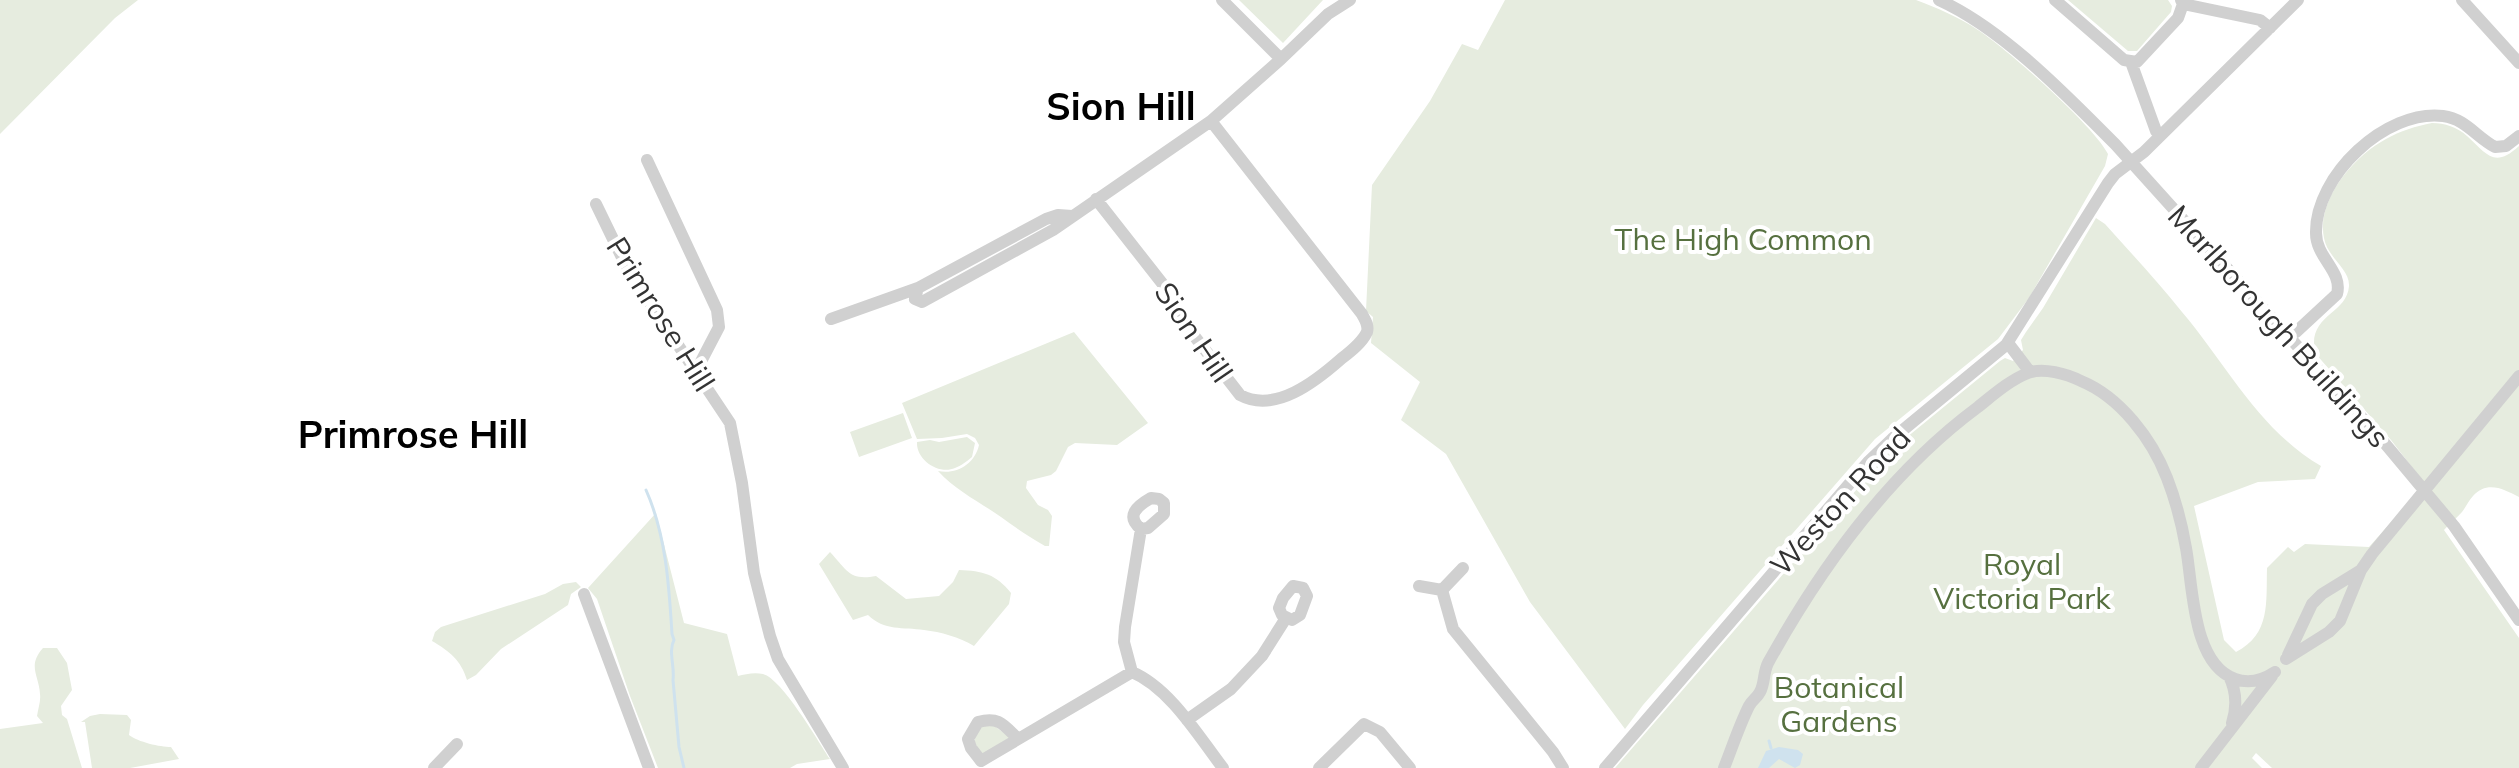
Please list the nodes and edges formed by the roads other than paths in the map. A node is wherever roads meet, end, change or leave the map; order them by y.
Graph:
1 (1222, 0) edge
2 (1350, 0) edge
3 (1939, 0) edge
4 (2055, 0) edge
5 (2298, 0) edge
6 (2465, 1) edge
7 (2182, 2) edge
8 (2270, 28) junction
9 (1281, 59) junction
10 (2131, 62) junction
11 (2519, 63) edge
12 (1211, 121) junction
13 (2160, 136) junction
14 (2519, 136) edge
15 (647, 160) dead end
16 (2131, 162) junction
17 (1096, 199) junction
18 (596, 204) dead end
19 (831, 319) dead end
20 (2296, 332) dead end
21 (2008, 343) junction
22 (2030, 372) junction
23 (695, 373) junction
24 (2519, 376) edge
25 (2424, 492) junction
26 (1141, 529) dead end
27 (1463, 568) dead end
28 (2361, 570) junction
29 (1419, 586) dead end
30 (1442, 590) junction
31 (584, 594) dead end
32 (1286, 618) dead end
33 (2519, 620) edge
34 (2286, 659) junction
35 (1132, 672) junction
36 (2275, 672) junction
37 (2229, 676) junction
38 (1187, 720) junction
39 (2227, 736) junction
40 (1018, 739) dead end
41 (449, 747) dead end
42 (434, 768) edge
43 (649, 768) edge
44 (843, 768) edge
45 (1223, 768) edge
46 (1319, 768) edge
47 (1410, 768) edge
48 (1563, 768) edge
49 (1605, 768) edge
50 (1724, 768) edge
51 (2201, 768) edge

1 - 9 street
2 - 9 street
3 - 16 street, Marlborough Buildings
4 - 10 street
5 - 8 street, Weston Road
6 - 11 street
7 - 8 street
7 - 10 street
8 - 13 street, Weston Road
9 - 12 street
10 - 13 street
12 - 17 street
12 - 17 street, Sion Hill
13 - 16 street, Weston Road
14 - 20 street
15 - 23 street
16 - 21 street, Weston Road
16 - 25 street, Marlborough Buildings
17 - 19 street
18 - 23 street, Primrose Hill
21 - 22 street
21 - 49 street, Weston Road
22 - 37 street
22 - 50 street
23 - 44 street, Primrose Hill
24 - 25 street
25 - 28 street
25 - 33 street, Marlborough Buildings
26 - 35 street
27 - 30 street
28 - 34 street
28 - 34 street
29 - 30 street
30 - 48 street
31 - 43 street
32 - 38 street
34 - 36 street
35 - 38 street
35 - 40 street
36 - 37 street
36 - 39 street
37 - 39 street
38 - 45 street
39 - 51 street
41 - 42 street
46 - 47 street

